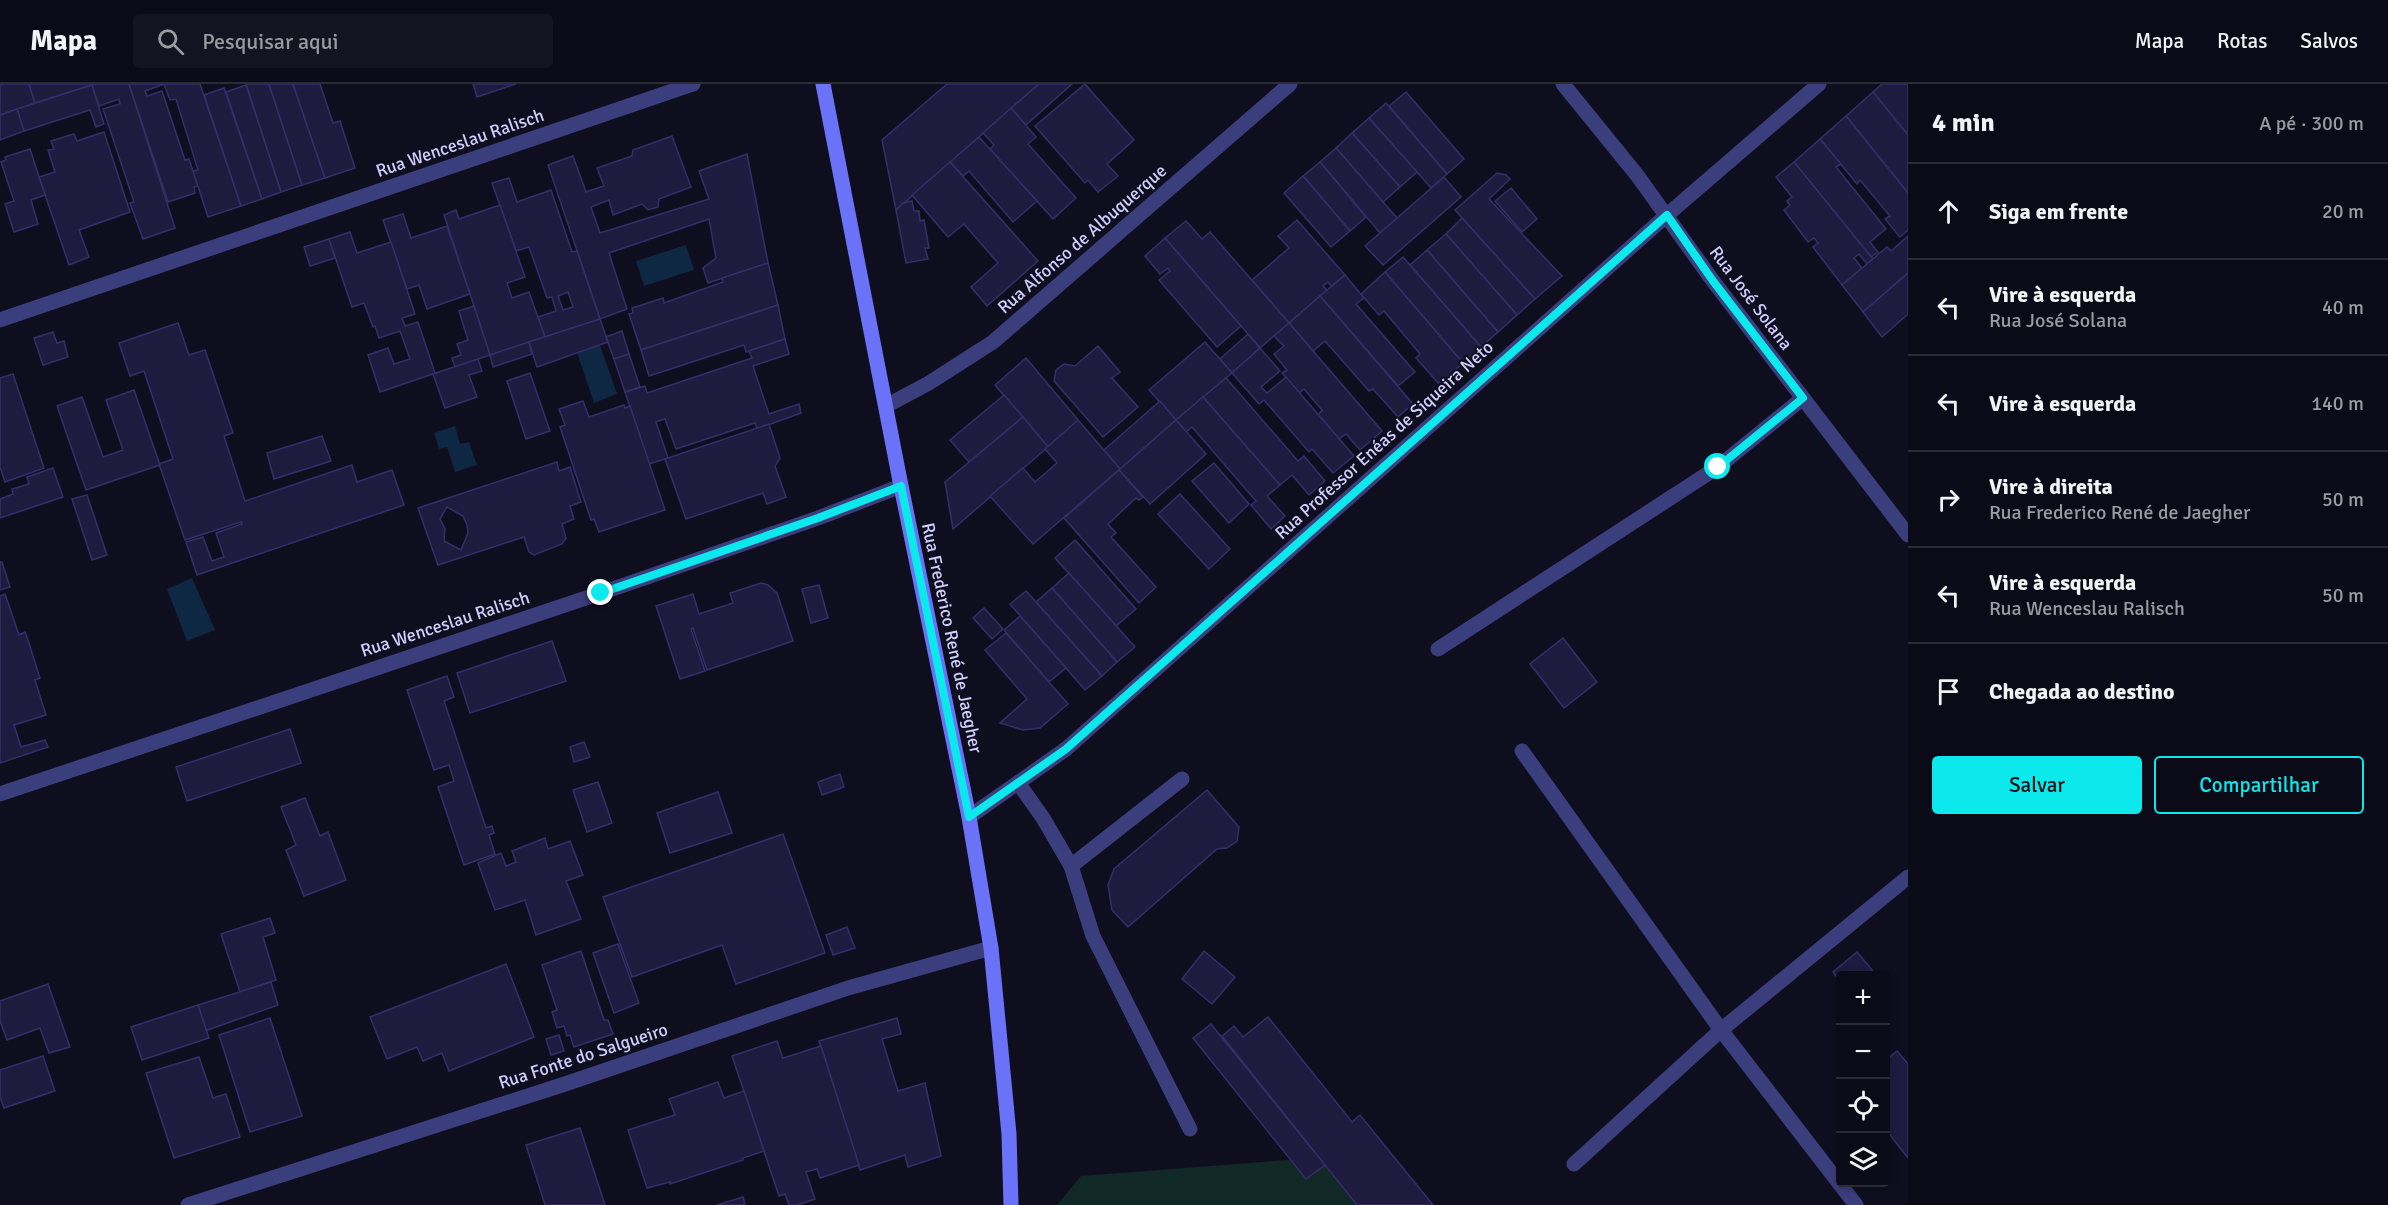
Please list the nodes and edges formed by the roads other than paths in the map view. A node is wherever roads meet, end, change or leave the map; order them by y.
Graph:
1 (693, 84) edge
2 (823, 84) edge
3 (1290, 84) edge
4 (1563, 84) edge
5 (1819, 84) edge
6 (1667, 215) junction
7 (0, 320) edge
8 (1803, 398) junction
9 (886, 406) junction
10 (901, 486) junction
11 (1908, 535) edge
12 (1438, 649) dead end
13 (1522, 751) dead end
14 (1182, 779) dead end
15 (1019, 784) junction
16 (0, 794) edge
17 (969, 817) junction
18 (1071, 866) junction
19 (1908, 877) edge
20 (991, 948) junction
21 (1721, 1030) junction
22 (1190, 1129) dead end
23 (1574, 1164) dead end
24 (188, 1205) edge
25 (1011, 1205) edge
26 (1856, 1205) edge

1 - 7 street, Rua Wenceslau Ralisch
2 - 9 main road, Rua Frederico René de Jaegher
3 - 9 street, Rua Alfonso de Albuquerque
4 - 6 street, Rua José Solana
5 - 6 street, Rua Professor Enéas de Siqueira Neto
6 - 8 street, Rua José Solana
6 - 15 street, Rua Professor Enéas de Siqueira Neto
8 - 11 street, Rua José Solana
8 - 12 street
9 - 10 main road, Rua Frederico René de Jaegher
10 - 16 street, Rua Wenceslau Ralisch
10 - 17 main road, Rua Frederico René de Jaegher
13 - 21 street
14 - 18 street
15 - 17 street, Rua Professor Enéas de Siqueira Neto
15 - 18 street
17 - 20 main road, Rua Frederico René de Jaegher
18 - 22 street
19 - 21 street
20 - 24 street, Rua Fonte do Salgueiro
20 - 25 main road, Rua Frederico René de Jaegher
21 - 23 street
21 - 26 street

